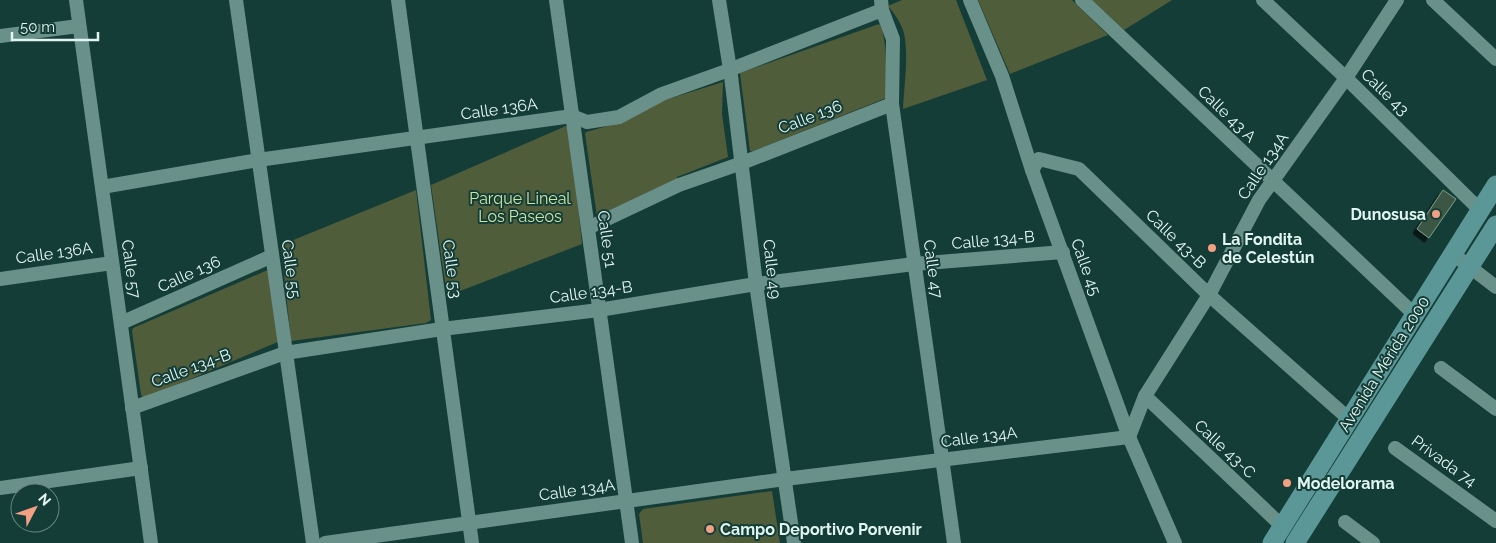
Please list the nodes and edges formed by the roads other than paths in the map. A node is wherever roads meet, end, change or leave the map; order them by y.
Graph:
1 (236, 0) edge
2 (398, 0) edge
3 (556, 0) edge
4 (719, 0) edge
5 (970, 0) edge
6 (1082, 0) edge
7 (1263, 0) edge
8 (1397, 0) edge
9 (1432, 0) edge
10 (79, 1) edge
11 (882, 5) edge
12 (80, 26) junction
13 (0, 36) edge
14 (1496, 59) edge
15 (729, 70) junction
16 (1346, 78) junction
17 (892, 104) junction
18 (572, 116) junction
19 (417, 138) junction
20 (258, 160) junction
21 (742, 163) junction
22 (1036, 165) junction
23 (1272, 181) junction
24 (1496, 185) edge
25 (102, 186) junction
26 (1480, 210) junction
27 (1496, 225) edge
28 (588, 228) junction
29 (1063, 252) junction
30 (1453, 254) junction
31 (272, 256) junction
32 (112, 263) junction
33 (914, 264) junction
34 (1469, 267) junction
35 (0, 278) edge
36 (756, 284) junction
37 (1496, 287) edge
38 (1209, 295) junction
39 (599, 310) junction
40 (1415, 315) junction
41 (121, 323) junction
42 (442, 329) junction
43 (285, 353) junction
44 (1442, 368) dead end
45 (1144, 396) junction
46 (132, 408) junction
47 (1496, 409) edge
48 (1349, 419) junction
49 (1129, 437) junction
50 (1395, 448) dead end
51 (943, 459) junction
52 (141, 468) junction
53 (785, 479) junction
54 (0, 488) edge
55 (626, 501) junction
56 (1496, 521) edge
57 (1345, 522) dead end
58 (470, 523) junction
59 (1282, 526) junction
60 (151, 543) edge
61 (312, 543) edge
62 (325, 543) edge
63 (472, 543) edge
64 (632, 543) edge
65 (794, 543) edge
66 (954, 543) edge
67 (1175, 543) edge
68 (1272, 543) edge
69 (1295, 543) edge
70 (1374, 543) edge

1 - 20 street, Calle 55
2 - 19 street, Calle 53
3 - 18 street, Calle 51
4 - 15 street, Calle 49
5 - 22 street, Calle 45
6 - 23 street, Calle 43 A
7 - 16 street, Calle 43
8 - 16 street, Calle 134A
9 - 14 street
10 - 12 street, Calle 57
11 - 15 street, Calle 136A
11 - 17 street, Calle 47
12 - 13 street
12 - 25 street, Calle 57
15 - 18 street, Calle 136A
15 - 21 street, Calle 49
16 - 23 street, Calle 134A
16 - 26 street, Calle 43
17 - 21 street, Calle 136
17 - 33 street, Calle 47
18 - 19 street, Calle 136A
18 - 28 street, Calle 51
19 - 20 street, Calle 136A
19 - 42 street, Calle 53
20 - 25 street, Calle 136A
20 - 31 street, Calle 55
21 - 28 street, Calle 136
21 - 36 street, Calle 49
22 - 29 street, Calle 45
22 - 38 street, Calle 43-B
23 - 38 street, Calle 134A
23 - 40 street, Calle 43 A
24 - 26 main road, Avenida Mérida 2000
25 - 32 street, Calle 57
26 - 30 main road, Avenida Mérida 2000
27 - 34 main road, Avenida Mérida 2000
28 - 39 street, Calle 51
29 - 33 street, Calle 134-B
29 - 49 street, Calle 45
30 - 34 street
30 - 40 main road, Avenida Mérida 2000
31 - 41 street, Calle 136
31 - 43 street, Calle 55
32 - 35 street, Calle 136A
32 - 41 street, Calle 57
33 - 36 street, Calle 134-B
33 - 51 street, Calle 47
34 - 37 street
34 - 69 main road, Avenida Mérida 2000
36 - 39 street, Calle 134-B
36 - 53 street, Calle 49
38 - 45 street, Calle 134A
38 - 48 street, Calle 43-B
39 - 42 street, Calle 134-B
39 - 55 street, Calle 51
40 - 48 main road, Avenida Mérida 2000
41 - 46 street, Calle 57
42 - 43 street, Calle 134-B
42 - 58 street, Calle 53
43 - 46 street, Calle 134-B
43 - 61 street, Calle 55
44 - 47 street
45 - 49 street, Calle 134A
45 - 59 street, Calle 43-C
46 - 52 street, Calle 57
48 - 59 main road, Avenida Mérida 2000
49 - 51 street, Calle 134A
49 - 67 street, Calle 45
50 - 56 street, Privada 74
51 - 53 street, Calle 134A
51 - 66 street, Calle 47
52 - 54 street
52 - 60 street, Calle 57
53 - 55 street, Calle 134A
53 - 65 street, Calle 49
55 - 58 street, Calle 134A
55 - 64 street, Calle 51
57 - 70 street
58 - 62 street, Calle 134A
58 - 63 street, Calle 53
59 - 68 main road, Avenida Mérida 2000

